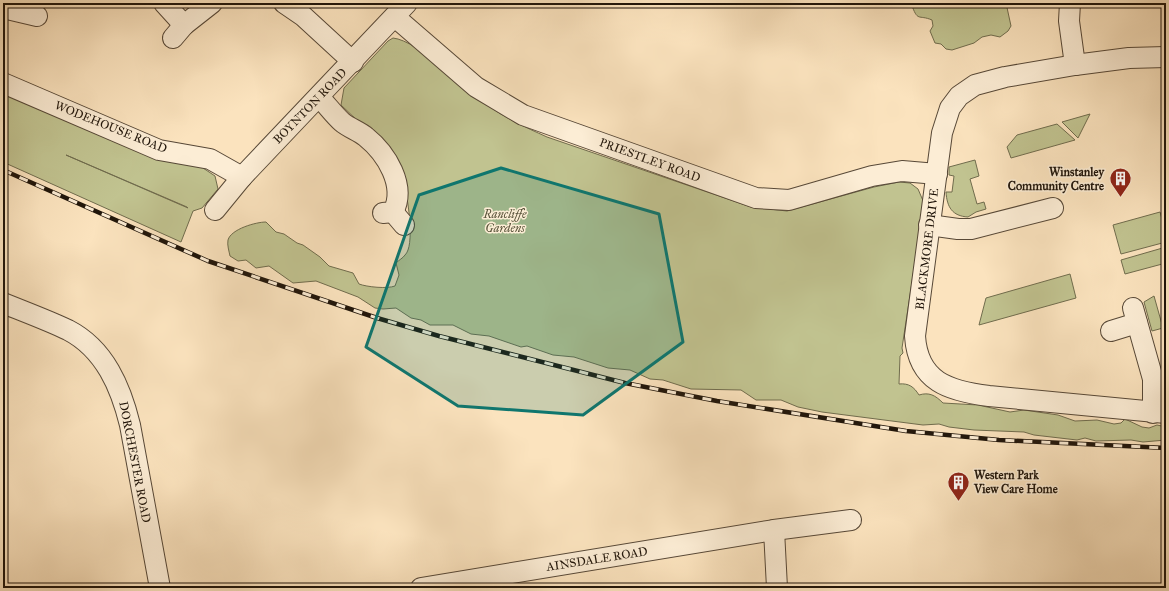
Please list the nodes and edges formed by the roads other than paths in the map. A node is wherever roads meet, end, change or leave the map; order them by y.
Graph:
1 (164, 3) edge
2 (212, 3) edge
3 (284, 3) edge
4 (1070, 3) edge
5 (3, 8) edge
6 (401, 10) edge
7 (38, 16) dead end
8 (1166, 57) edge
9 (353, 62) junction
10 (1075, 65) junction
11 (3, 82) edge
12 (319, 97) junction
13 (937, 174) junction
14 (242, 177) junction
15 (1053, 208) dead end
16 (214, 210) dead end
17 (393, 217) dead end
18 (929, 225) junction
19 (3, 303) edge
20 (1111, 331) dead end
21 (1160, 413) edge
22 (851, 520) dead end
23 (774, 530) junction
24 (160, 588) edge
25 (421, 588) edge
26 (777, 588) edge

1 - 2 street
3 - 9 street
4 - 10 street
5 - 7 street
6 - 9 street, BOYNTON ROAD
6 - 13 street, PRIESTLEY ROAD
8 - 10 street, BLACKMORE DRIVE
9 - 12 street, BOYNTON ROAD
10 - 13 street, BLACKMORE DRIVE
11 - 14 street, WODEHOUSE ROAD
12 - 14 street, BOYNTON ROAD
12 - 17 street
13 - 18 street, BLACKMORE DRIVE
14 - 16 street, BOYNTON ROAD
15 - 18 street
18 - 21 street, BLACKMORE DRIVE
19 - 24 street, DORCHESTER ROAD
20 - 21 street
22 - 23 street, AINSDALE ROAD
23 - 25 street, AINSDALE ROAD
23 - 26 street

